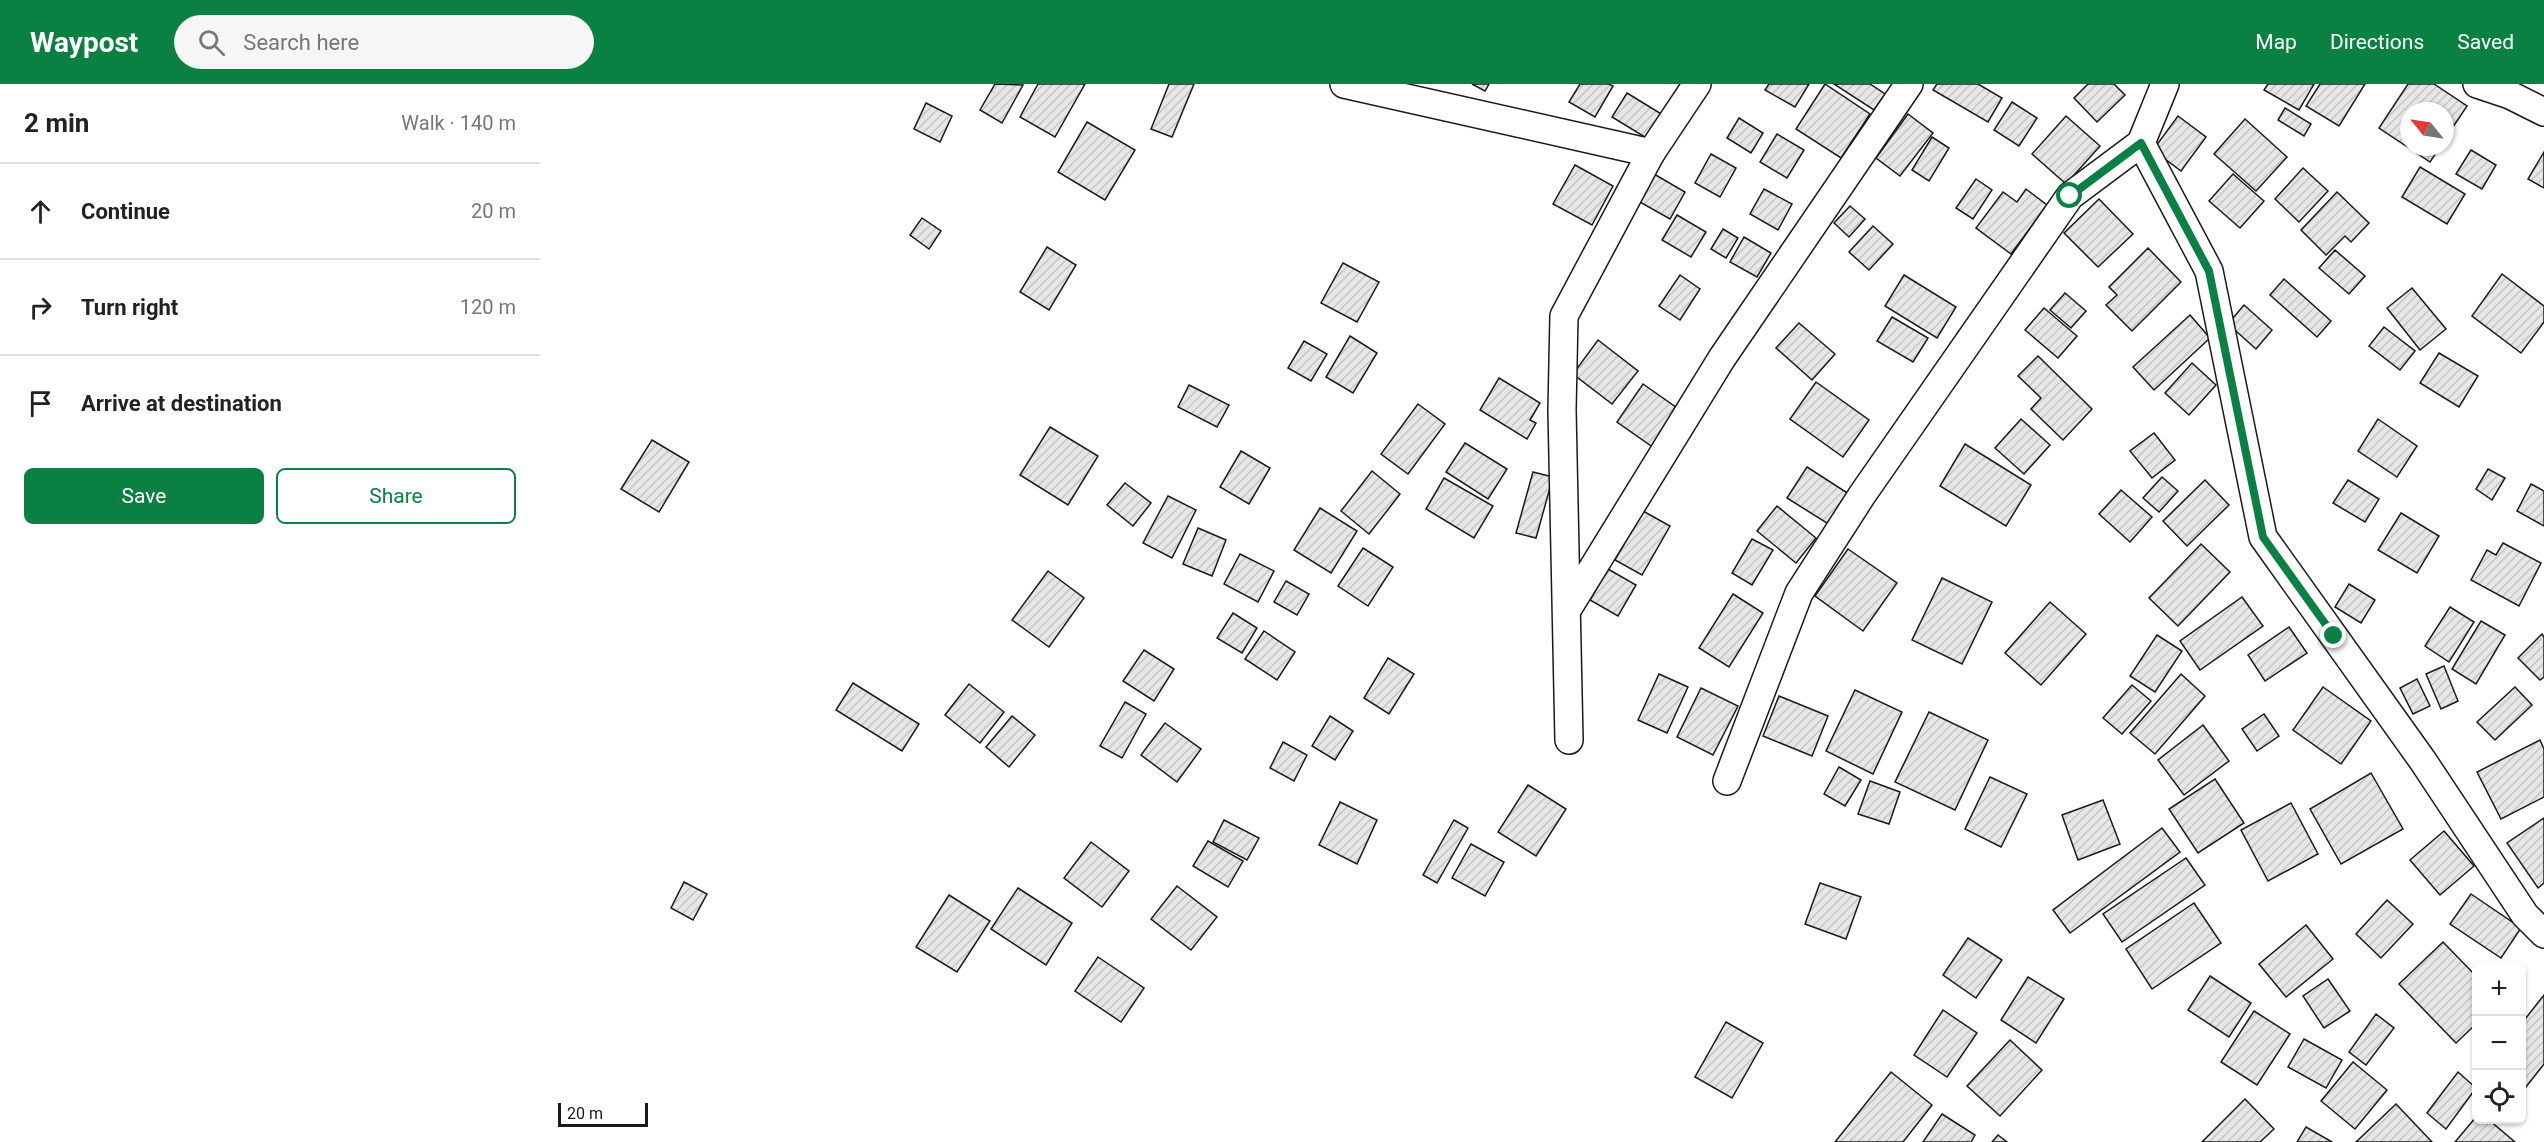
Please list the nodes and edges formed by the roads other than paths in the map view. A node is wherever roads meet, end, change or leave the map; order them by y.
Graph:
1 (1344, 84) edge
2 (1697, 84) edge
3 (1909, 84) edge
4 (2165, 84) edge
5 (2477, 84) edge
6 (2544, 112) edge
7 (2141, 143) junction
8 (1651, 153) junction
9 (1567, 610) junction
10 (1569, 740) dead end
11 (1727, 781) dead end
12 (2544, 934) edge

1 - 8 street
2 - 8 street
3 - 9 street
4 - 7 street
5 - 6 street
7 - 11 street
7 - 12 street
8 - 9 street
9 - 10 street

